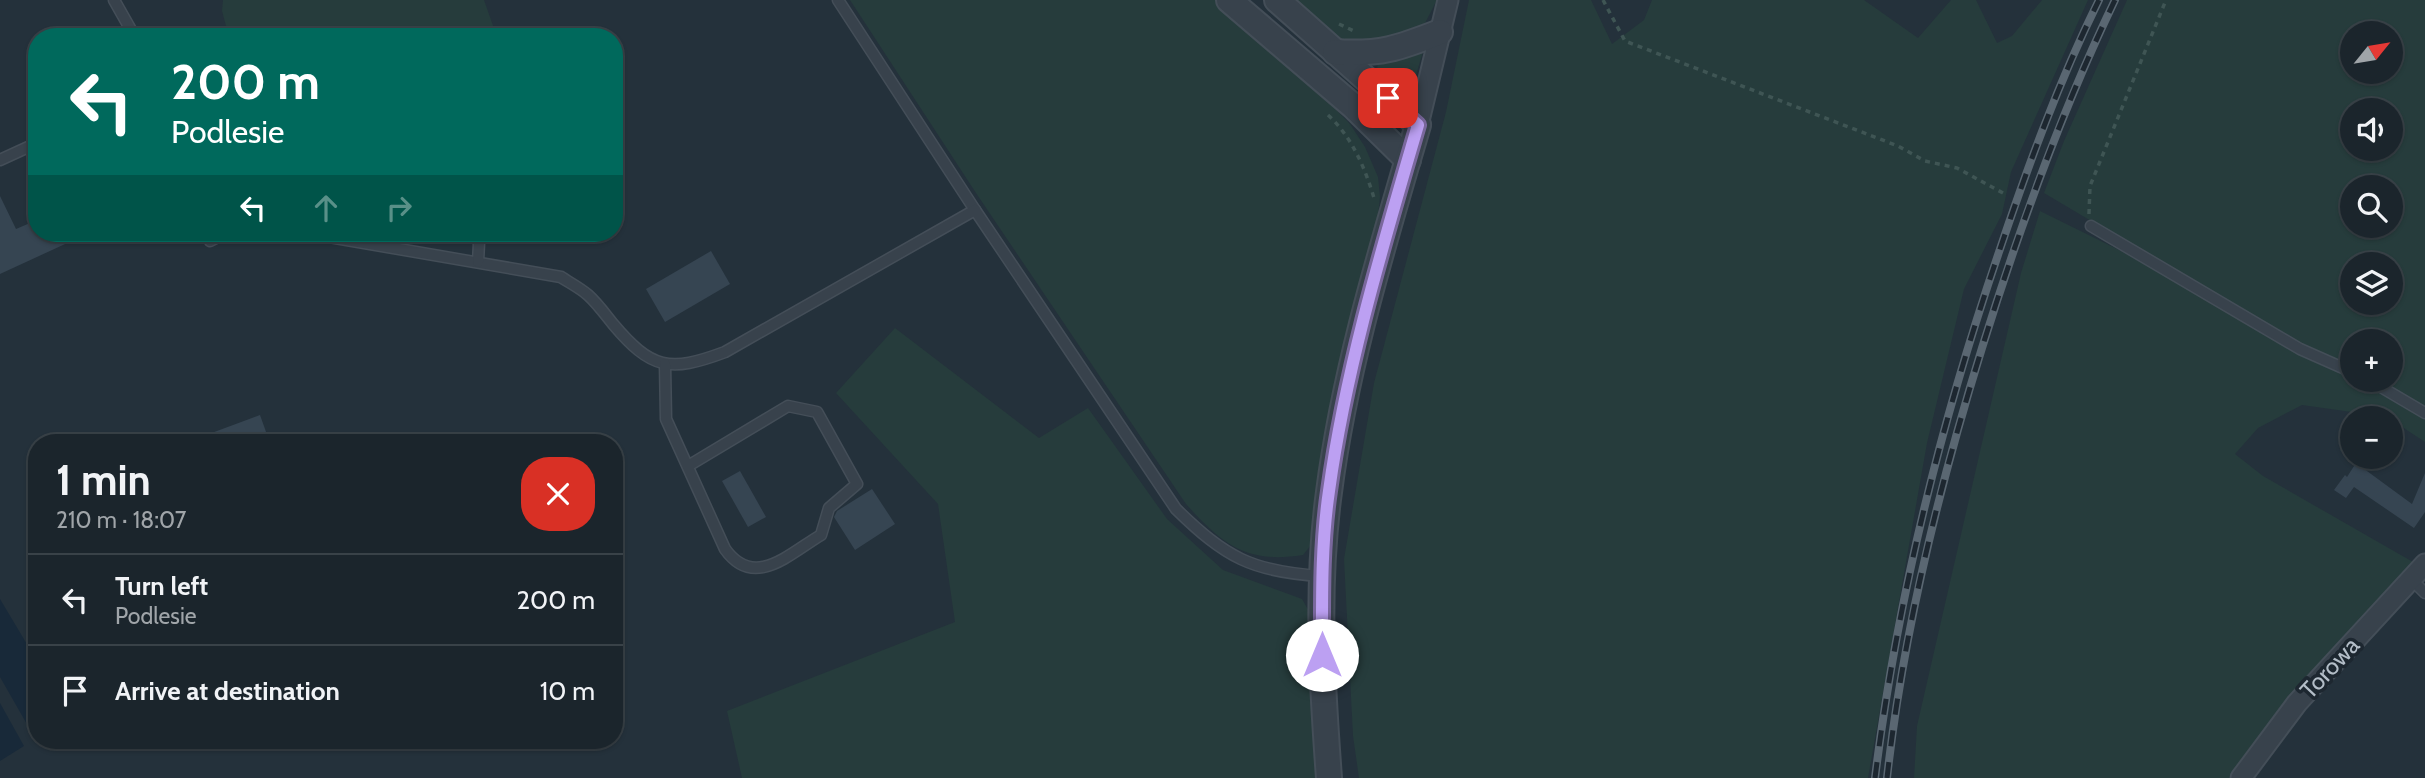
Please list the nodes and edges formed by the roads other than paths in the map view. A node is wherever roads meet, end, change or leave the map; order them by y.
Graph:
1 (114, 0) edge
2 (838, 0) edge
3 (1229, 0) edge
4 (1277, 0) edge
5 (1448, 0) edge
6 (130, 28) edge
7 (1440, 32) junction
8 (1335, 52) junction
9 (1371, 83) junction
10 (1353, 106) junction
11 (1418, 125) junction
12 (28, 147) edge
13 (0, 160) edge
14 (1408, 160) junction
15 (975, 210) junction
16 (2091, 226) road end
17 (359, 242) edge
18 (478, 242) edge
19 (478, 262) junction
20 (665, 364) junction
21 (2340, 367) edge
22 (2389, 392) edge
23 (2425, 413) edge
24 (688, 466) junction
25 (2425, 564) edge
26 (1322, 576) junction
27 (2418, 586) edge
28 (1329, 778) edge
29 (2242, 778) edge

1 - 6 lane
2 - 15 lane
3 - 10 street
4 - 8 street
5 - 7 street
7 - 8 street
7 - 11 street
8 - 9 street
9 - 10 street
9 - 11 street
10 - 14 street
11 - 14 street
12 - 13 lane
14 - 26 street
15 - 20 lane
15 - 26 lane
16 - 21 lane
17 - 19 lane
18 - 19 lane
19 - 20 lane
20 - 24 lane
22 - 23 lane
24 - 24 lane
25 - 27 street, Torowa
26 - 28 street
27 - 29 street, Torowa

